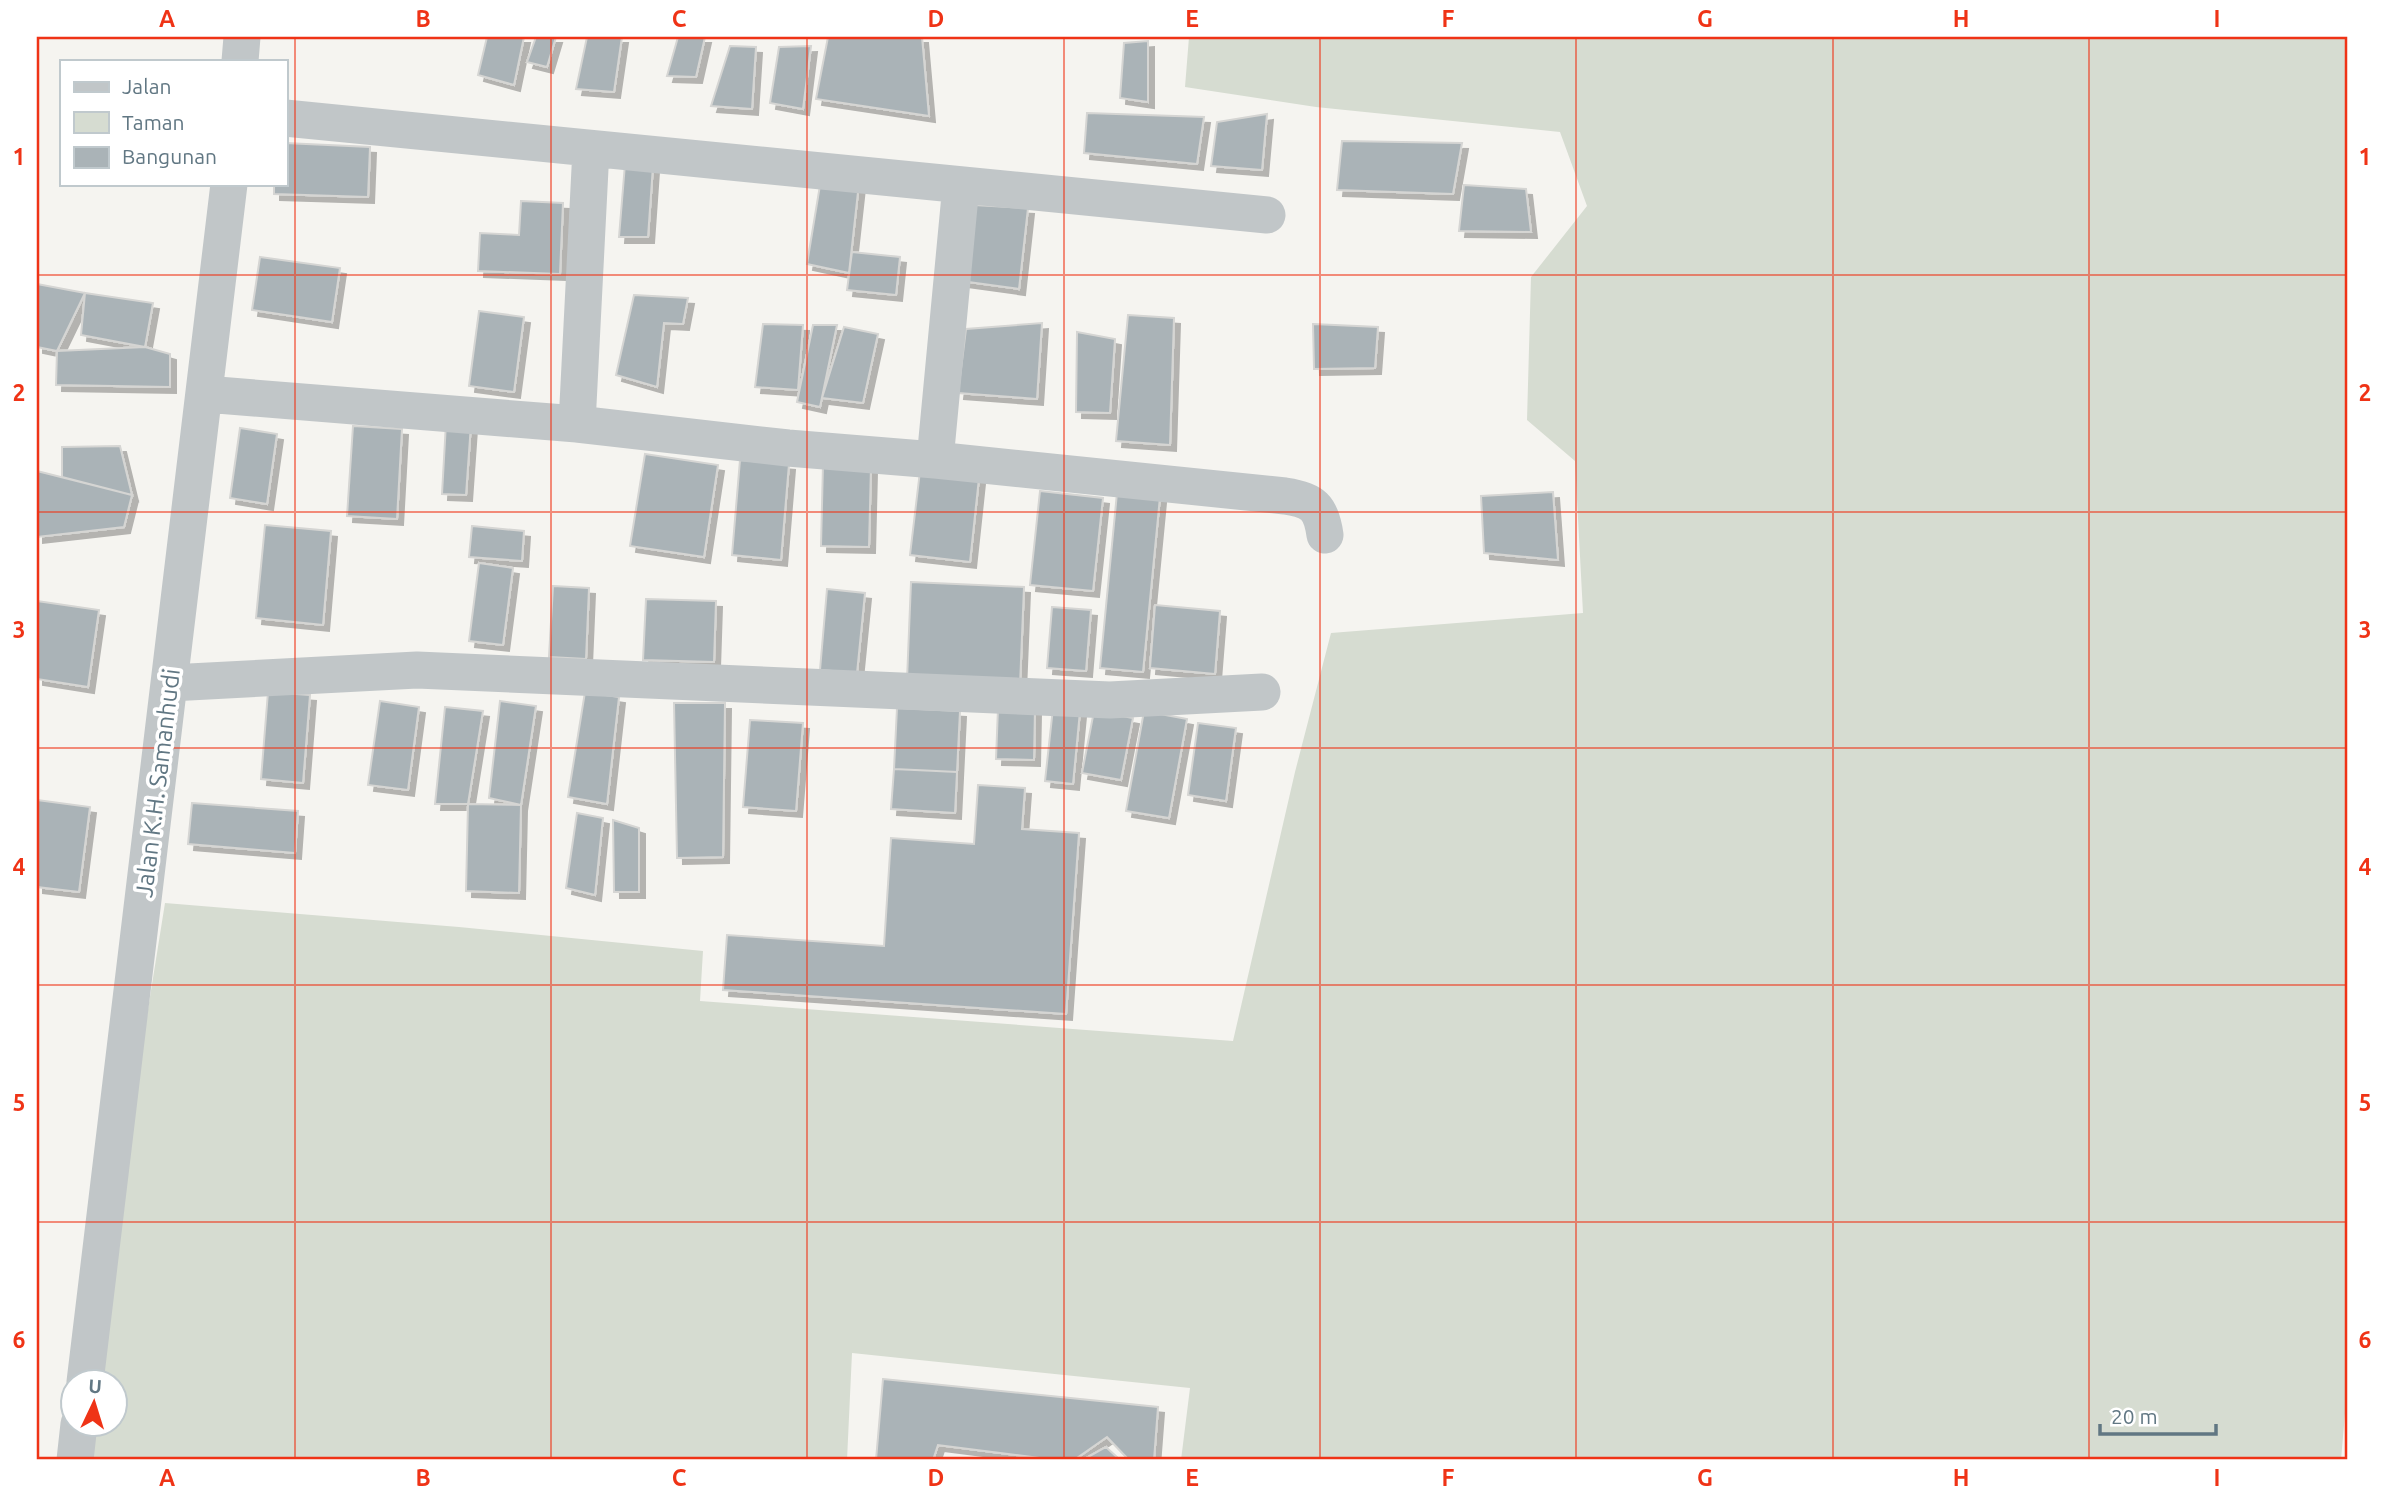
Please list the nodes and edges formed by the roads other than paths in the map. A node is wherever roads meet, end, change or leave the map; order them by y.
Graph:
1 (242, 37) edge
2 (240, 60) edge
3 (287, 118) edge
4 (591, 149) junction
5 (961, 185) junction
6 (229, 186) edge
7 (1267, 215) dead end
8 (205, 394) junction
9 (577, 424) junction
10 (935, 460) junction
11 (1325, 535) dead end
12 (170, 683) junction
13 (1262, 692) dead end
14 (87, 1368) edge
15 (77, 1438) edge
16 (75, 1460) edge

1 - 2 street
3 - 4 street
4 - 5 street
4 - 9 street
5 - 7 street
5 - 10 street
6 - 8 street, Jalan K.H. Samanhudi
8 - 9 street
8 - 12 street, Jalan K.H. Samanhudi
9 - 10 street
10 - 11 street
12 - 13 street
12 - 14 street, Jalan K.H. Samanhudi
15 - 16 street

